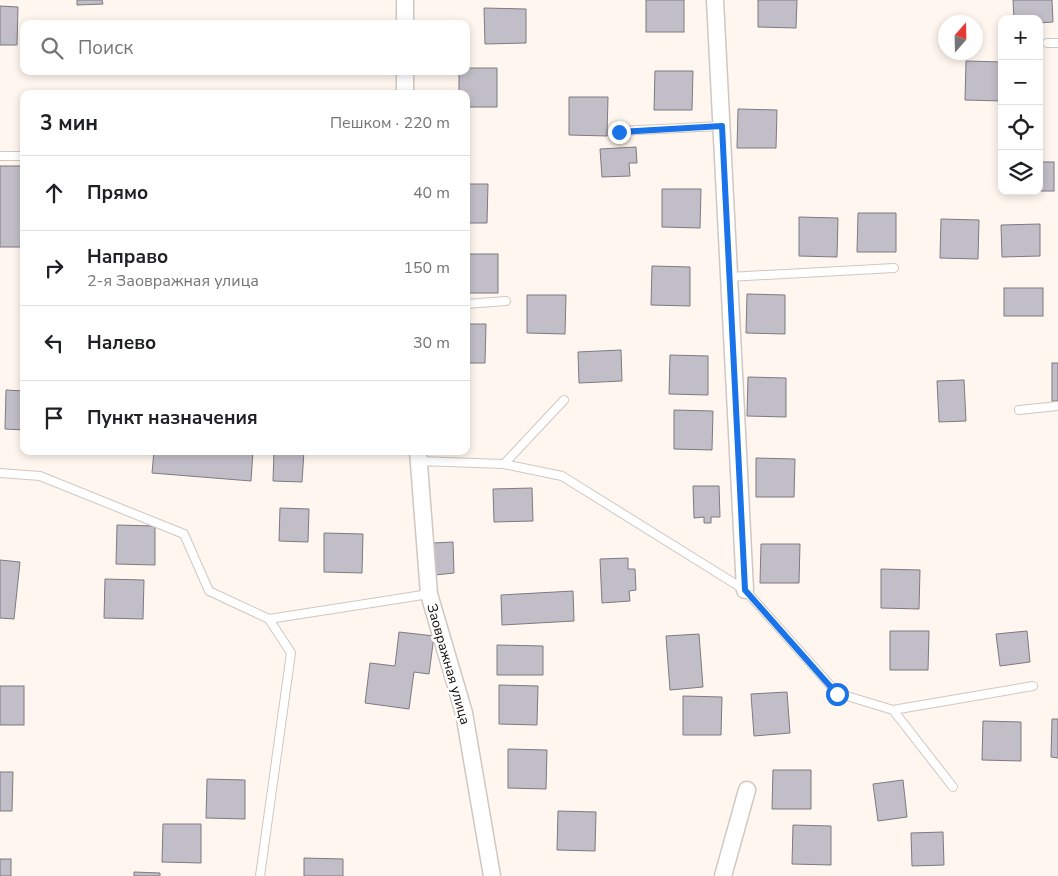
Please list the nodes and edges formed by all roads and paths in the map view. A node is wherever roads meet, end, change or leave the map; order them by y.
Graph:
1 (405, 0) edge
2 (715, 0) edge
3 (405, 20) edge
4 (1058, 42) edge
5 (1047, 43) dead end
6 (405, 75) edge
7 (405, 90) edge
8 (722, 126) junction
9 (619, 132) dead end
10 (0, 156) edge
11 (20, 156) edge
12 (894, 268) dead end
13 (729, 277) junction
14 (506, 301) dead end
15 (470, 304) edge
16 (564, 400) dead end
17 (1058, 406) edge
18 (1019, 410) dead end
19 (419, 456) edge
20 (504, 464) junction
21 (0, 473) edge
22 (745, 590) junction
23 (429, 594) junction
24 (269, 619) junction
25 (1033, 686) dead end
26 (893, 710) junction
27 (953, 787) dead end
28 (748, 790) dead end
29 (260, 876) edge
30 (492, 876) edge
31 (723, 876) edge

1 - 3 street
2 - 8 street
4 - 5 lane
6 - 7 street
8 - 9 lane
8 - 13 street
10 - 11 lane
12 - 13 lane
13 - 22 street
14 - 15 lane
16 - 20 lane
17 - 18 lane
19 - 20 lane
19 - 23 street, Заовражная улица
20 - 22 lane
21 - 24 lane
22 - 26 lane
23 - 24 lane
23 - 30 street, Заовражная улица
24 - 29 lane
25 - 26 lane
26 - 27 lane
28 - 31 street

